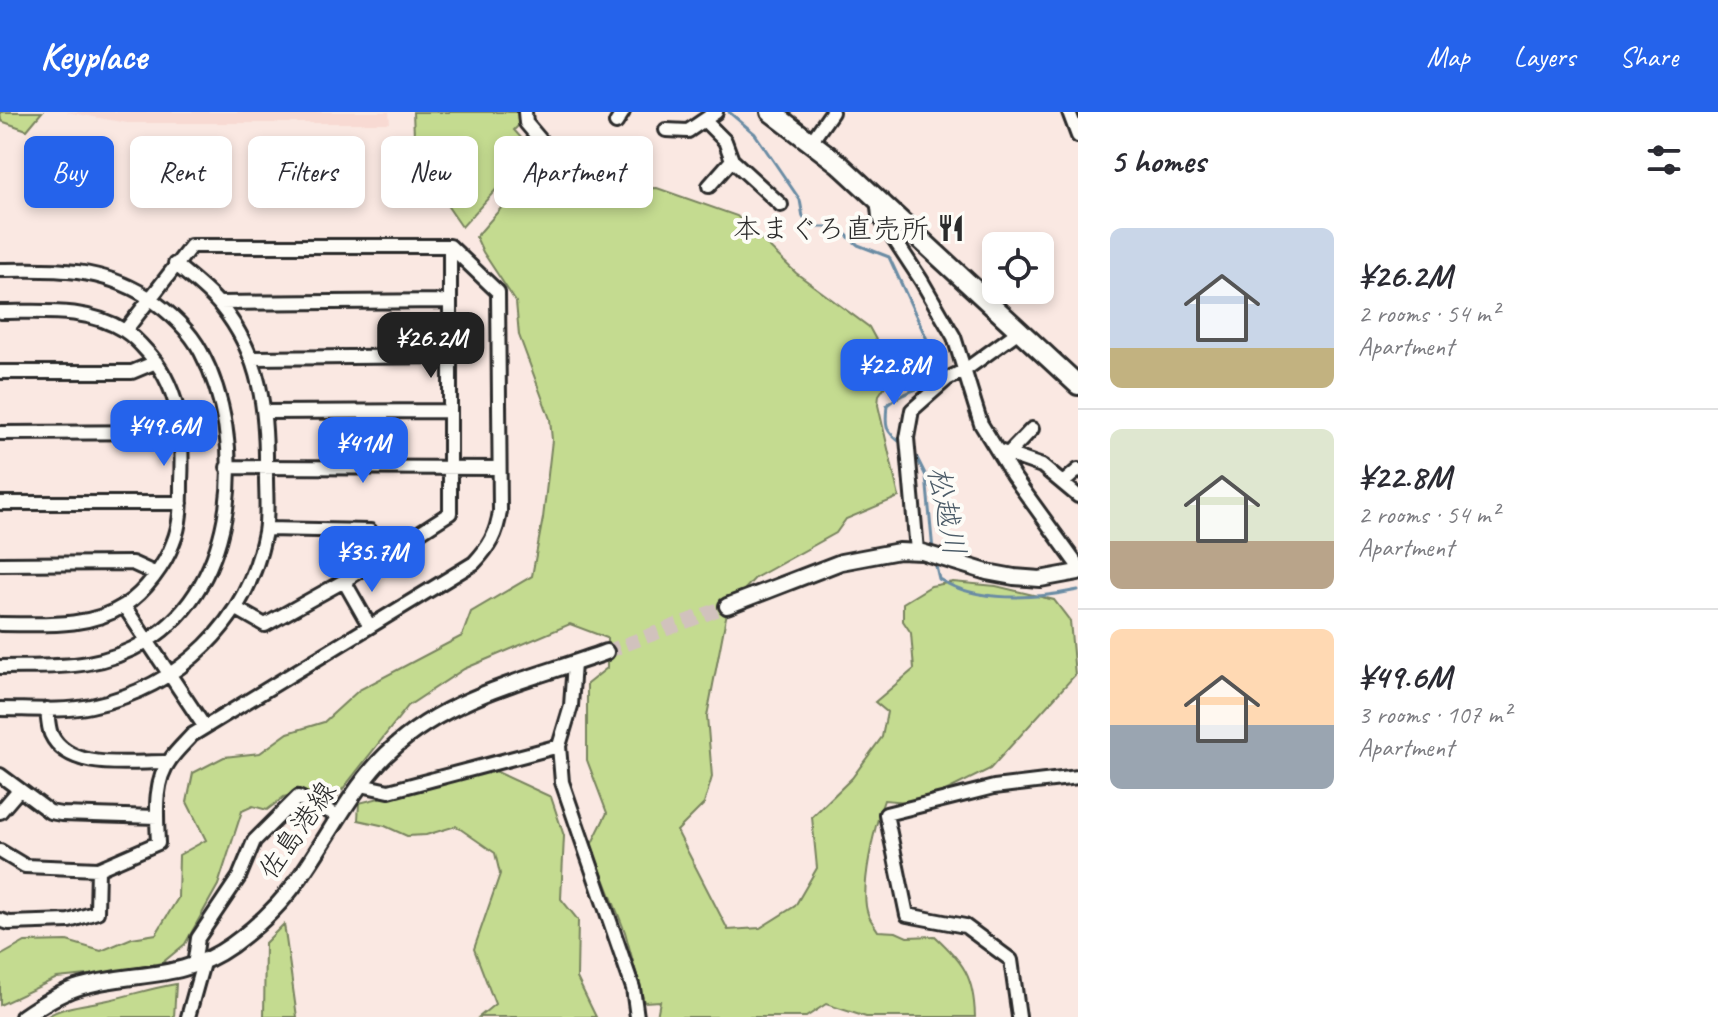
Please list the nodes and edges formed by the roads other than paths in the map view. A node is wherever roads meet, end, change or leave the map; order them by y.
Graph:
1 (525, 112) edge
2 (771, 112) edge
3 (832, 112) edge
4 (1069, 112) edge
5 (711, 116) edge
6 (666, 130) dead end
7 (537, 136) edge
8 (1078, 136) edge
9 (811, 142) junction
10 (732, 160) junction
11 (709, 186) dead end
12 (877, 198) junction
13 (781, 205) dead end
14 (450, 246) junction
15 (175, 264) junction
16 (0, 270) edge
17 (148, 297) junction
18 (449, 301) junction
19 (219, 303) junction
20 (0, 312) edge
21 (125, 331) junction
22 (1019, 331) junction
23 (449, 356) junction
24 (252, 358) junction
25 (156, 362) junction
26 (965, 370) junction
27 (0, 372) edge
28 (1078, 385) edge
29 (449, 411) junction
30 (265, 412) junction
31 (1032, 429) dead end
32 (181, 432) junction
33 (0, 433) edge
34 (1003, 453) junction
35 (227, 467) junction
36 (449, 467) junction
37 (266, 468) junction
38 (499, 468) junction
39 (1078, 470) edge
40 (1064, 482) junction
41 (1078, 496) edge
42 (0, 503) edge
43 (181, 503) junction
44 (266, 529) junction
45 (920, 552) junction
46 (382, 555) junction
47 (0, 564) edge
48 (1078, 569) edge
49 (154, 573) junction
50 (344, 581) junction
51 (124, 606) junction
52 (727, 606) tunnel mouth
53 (237, 609) junction
54 (0, 624) edge
55 (369, 625) junction
56 (148, 640) junction
57 (606, 652) tunnel mouth
58 (574, 663) junction
59 (0, 667) edge
60 (169, 676) junction
61 (0, 709) edge
62 (47, 709) junction
63 (204, 726) junction
64 (559, 746) junction
65 (168, 762) junction
66 (0, 775) edge
67 (1078, 777) edge
68 (361, 785) junction
69 (18, 791) junction
70 (0, 812) edge
71 (339, 816) junction
72 (157, 817) junction
73 (0, 851) edge
74 (98, 869) junction
75 (0, 920) edge
76 (198, 964) junction
77 (23, 1017) edge
78 (188, 1017) edge
79 (637, 1017) edge
80 (1019, 1017) edge

1 - 7 street
2 - 9 highway
3 - 9 street
4 - 8 street
5 - 6 street
5 - 10 street
9 - 12 highway
10 - 11 street
10 - 13 street
12 - 22 highway
12 - 26 street
14 - 15 street
14 - 18 street
14 - 38 street
15 - 17 street
15 - 19 street
16 - 17 street
17 - 21 street
17 - 35 street
18 - 19 street
18 - 23 street
19 - 24 street
20 - 21 street
21 - 25 street
22 - 26 street
22 - 28 highway
23 - 24 street
23 - 29 street
24 - 30 street
25 - 27 street
25 - 32 street
26 - 34 street
26 - 45 street
29 - 30 street
29 - 36 street
30 - 37 street
31 - 34 street
32 - 33 street
32 - 43 street
34 - 40 street
34 - 48 street
35 - 37 street
35 - 56 street
36 - 37 street
36 - 38 street
36 - 46 street
37 - 44 street
38 - 55 street
39 - 40 street
40 - 41 street
42 - 43 street
43 - 49 street
44 - 46 street
44 - 53 street
45 - 48 main road
45 - 52 main road
46 - 50 street
47 - 49 street
49 - 51 street
50 - 53 street
50 - 55 street
51 - 54 street
51 - 56 street
53 - 60 street
55 - 63 street
56 - 59 street
56 - 60 street
57 - 58 main road, 佐島港線
58 - 64 street
58 - 68 main road, 佐島港線
60 - 62 street
60 - 63 street
61 - 62 street
62 - 65 street
63 - 65 street
64 - 68 street
64 - 79 street
65 - 72 street
66 - 69 street
67 - 80 street
68 - 71 main road, 佐島港線
69 - 70 street
69 - 72 street
71 - 76 main road, 佐島港線
71 - 76 street
72 - 74 street
73 - 74 street
74 - 75 street
76 - 77 main road, 佐島港線
76 - 78 street

